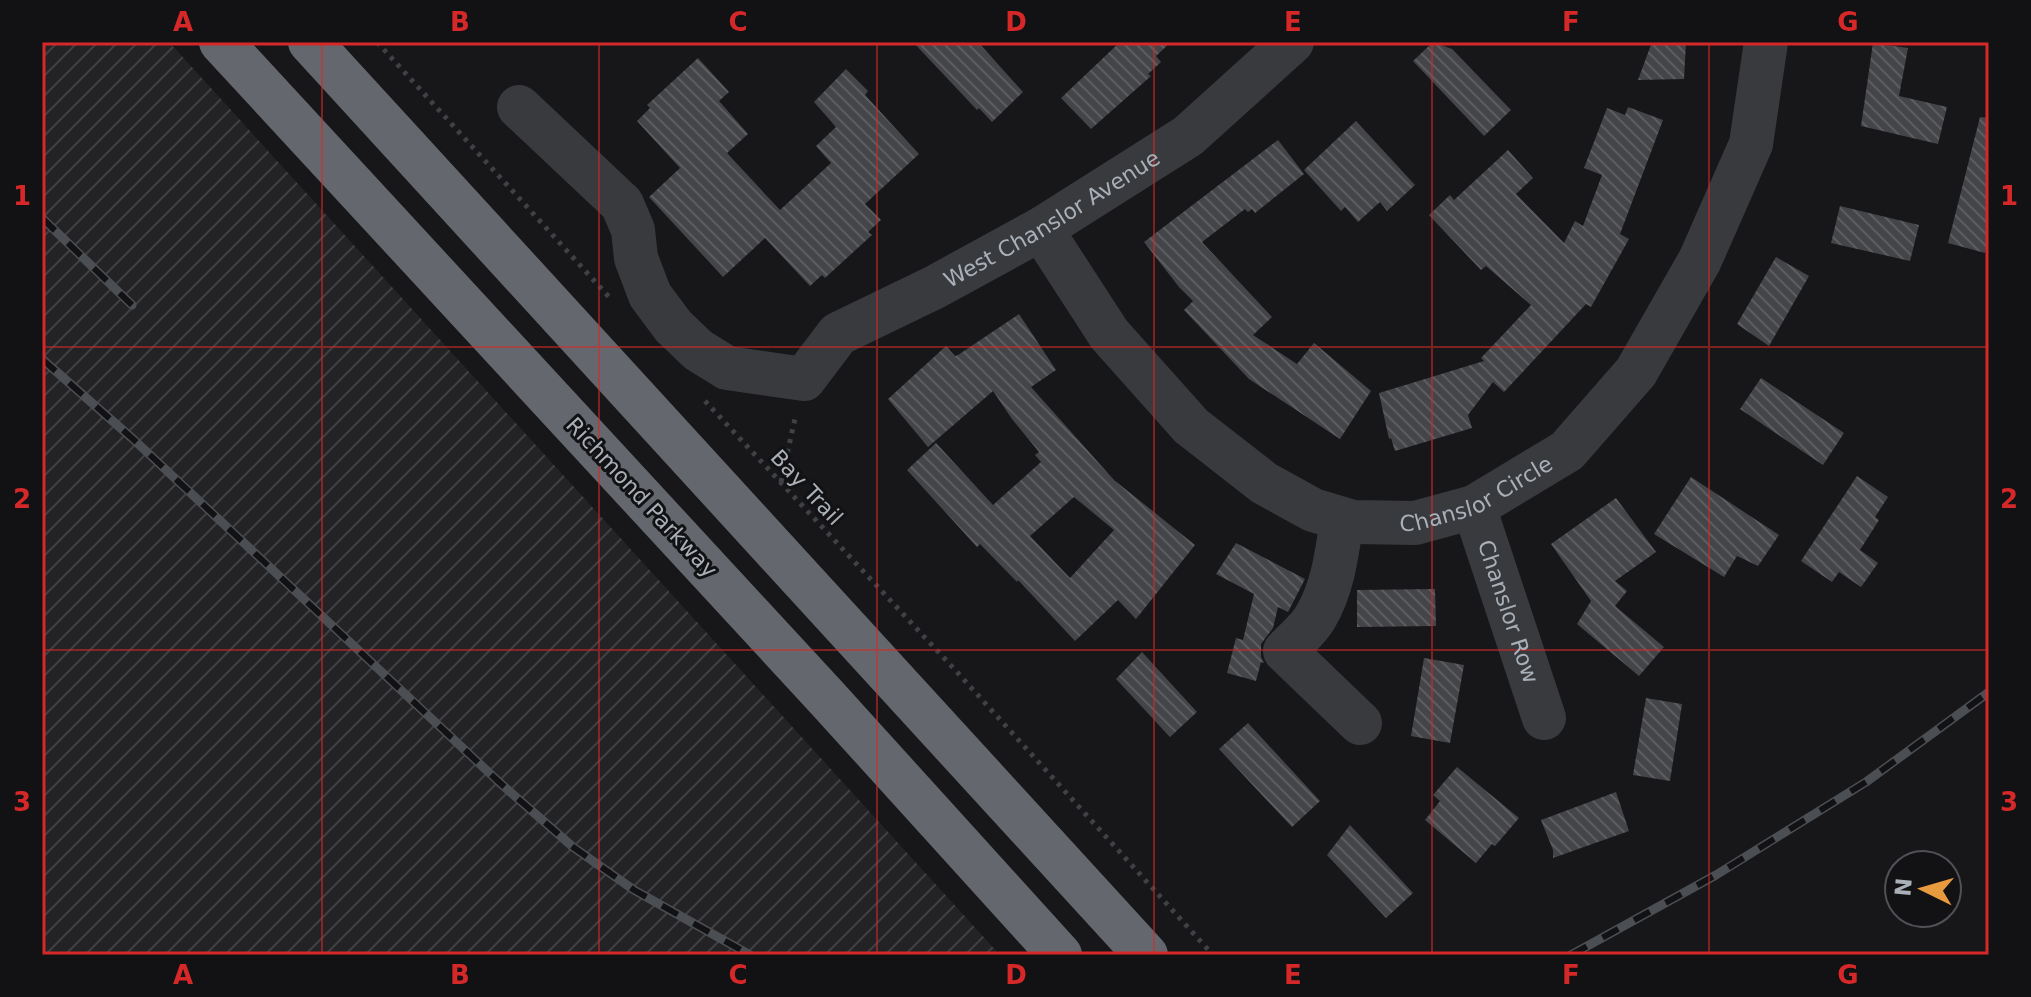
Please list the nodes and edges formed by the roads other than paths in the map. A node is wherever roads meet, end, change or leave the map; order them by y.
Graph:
1 (221, 42) edge
2 (310, 42) edge
3 (1292, 42) edge
4 (1766, 42) edge
5 (519, 107) dead end
6 (1041, 229) junction
7 (1474, 507) junction
8 (1342, 519) junction
9 (1544, 718) dead end
10 (1360, 723) dead end
11 (1060, 955) edge
12 (1146, 955) edge

1 - 11 highway, Richmond Parkway
2 - 12 highway
3 - 6 street, West Chanslor Avenue
4 - 7 street, Chanslor Circle
5 - 6 street, West Chanslor Avenue
6 - 8 street, Chanslor Circle
7 - 8 street, Chanslor Circle
7 - 9 street, Chanslor Row
8 - 10 street

